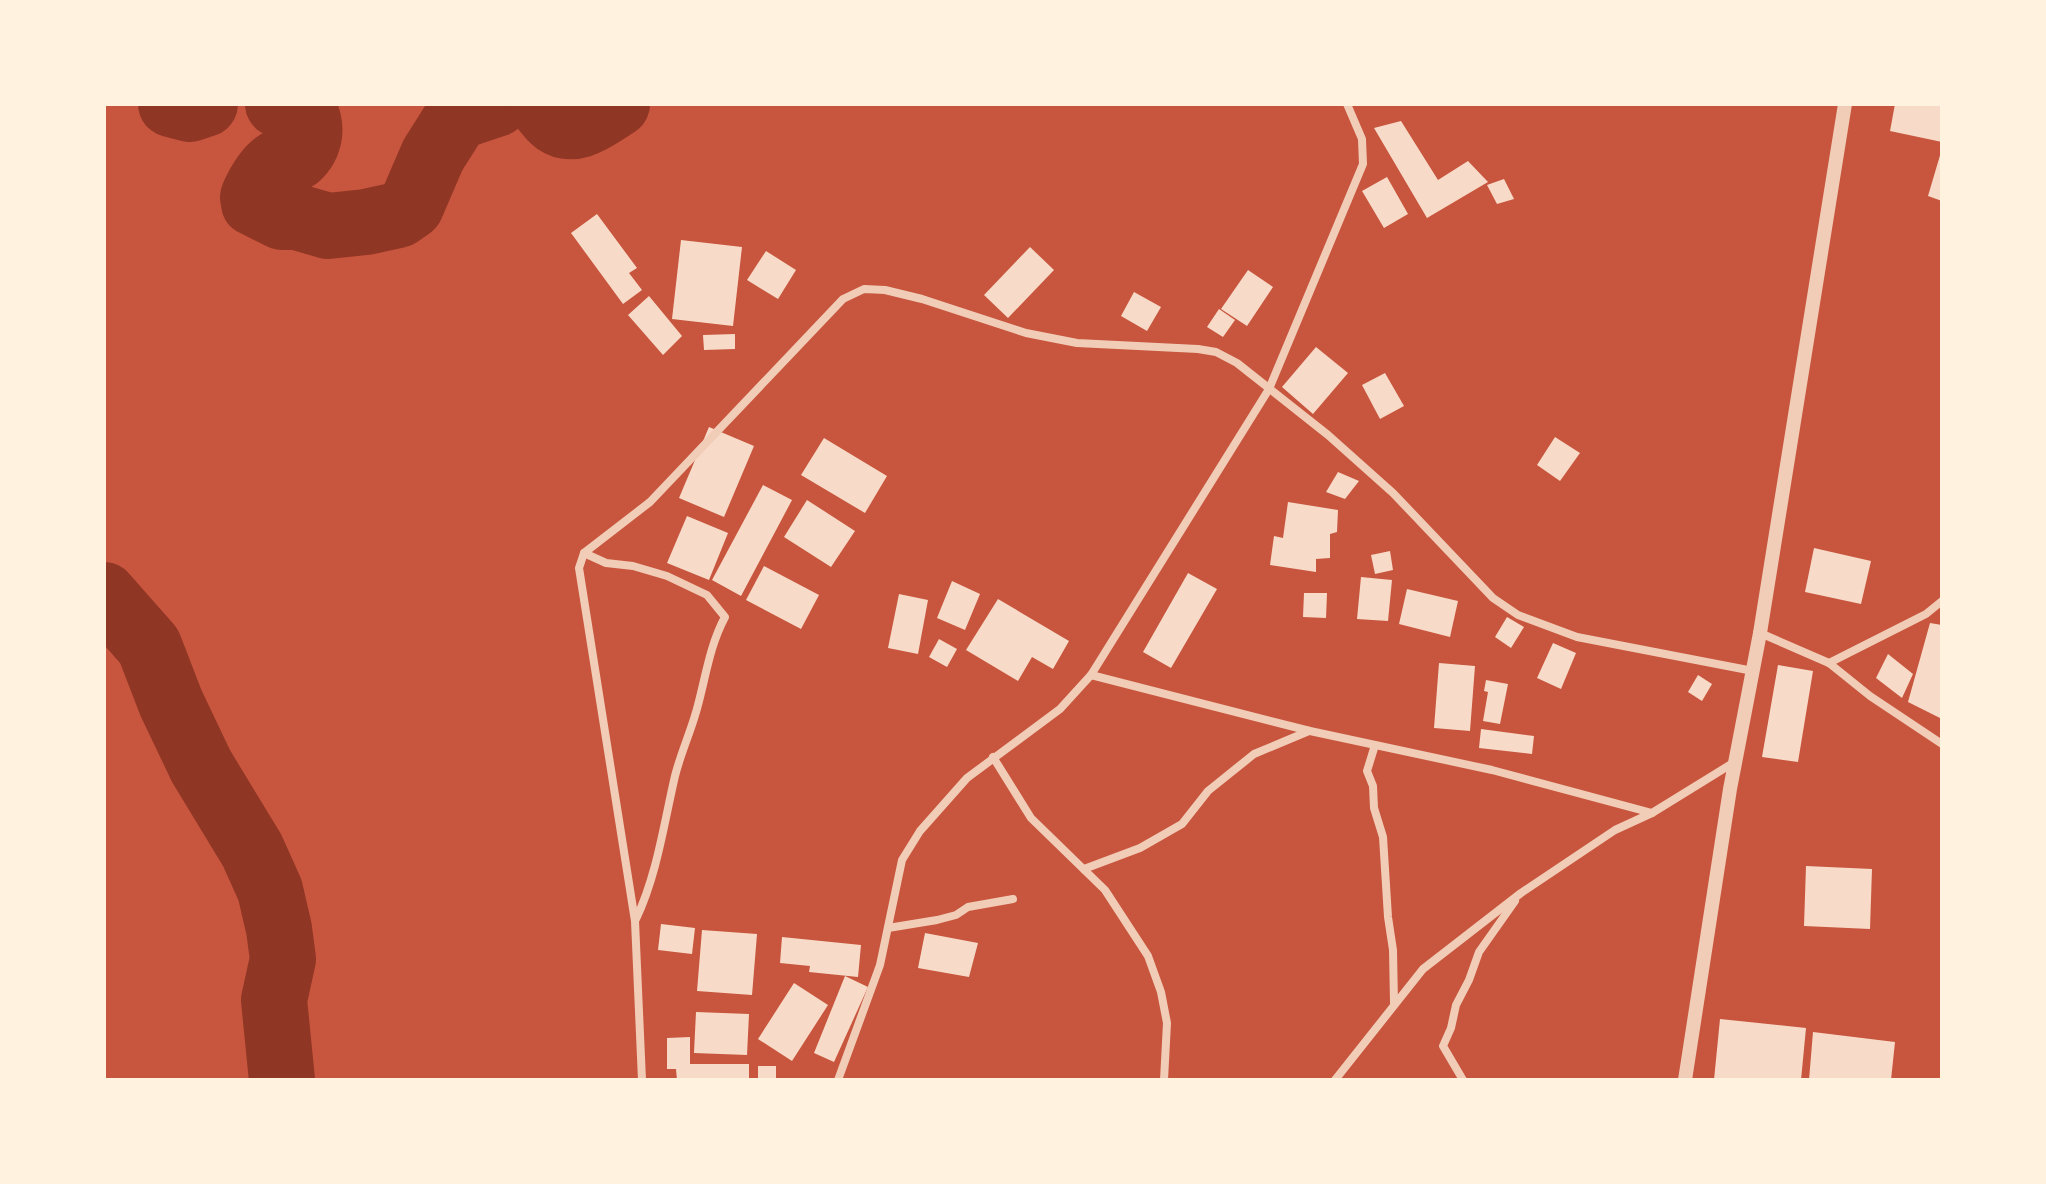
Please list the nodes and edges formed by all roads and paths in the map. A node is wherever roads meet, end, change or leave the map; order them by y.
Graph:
1 (1347, 104) edge
2 (1845, 104) edge
3 (1269, 389) junction
4 (584, 553) junction
5 (1942, 601) edge
6 (1760, 633) junction
7 (1829, 663) junction
8 (1753, 671) junction
9 (1091, 675) junction
10 (1310, 731) junction
11 (1942, 744) edge
12 (1375, 745) junction
13 (993, 757) junction
14 (1736, 762) junction
15 (1652, 813) junction
16 (1084, 869) junction
17 (1521, 893) junction
18 (1013, 899) dead end
19 (635, 921) junction
20 (888, 928) junction
21 (1394, 1003) junction
22 (642, 1080) edge
23 (838, 1080) edge
24 (1164, 1080) edge
25 (1335, 1080) edge
26 (1463, 1080) edge
27 (1685, 1080) edge

1 - 3 street
2 - 6 street
3 - 4 street
3 - 8 street
3 - 9 street
4 - 19 street
4 - 19 street
5 - 7 street
6 - 7 street
6 - 8 street
7 - 11 street
8 - 14 street
9 - 10 street
9 - 13 street
10 - 12 street
10 - 16 street
12 - 15 street
12 - 21 street
13 - 16 street
13 - 20 street
14 - 15 street
14 - 27 street
15 - 17 street
16 - 24 street
17 - 21 street
17 - 26 street
18 - 20 street
19 - 22 street
20 - 23 street
21 - 25 street

